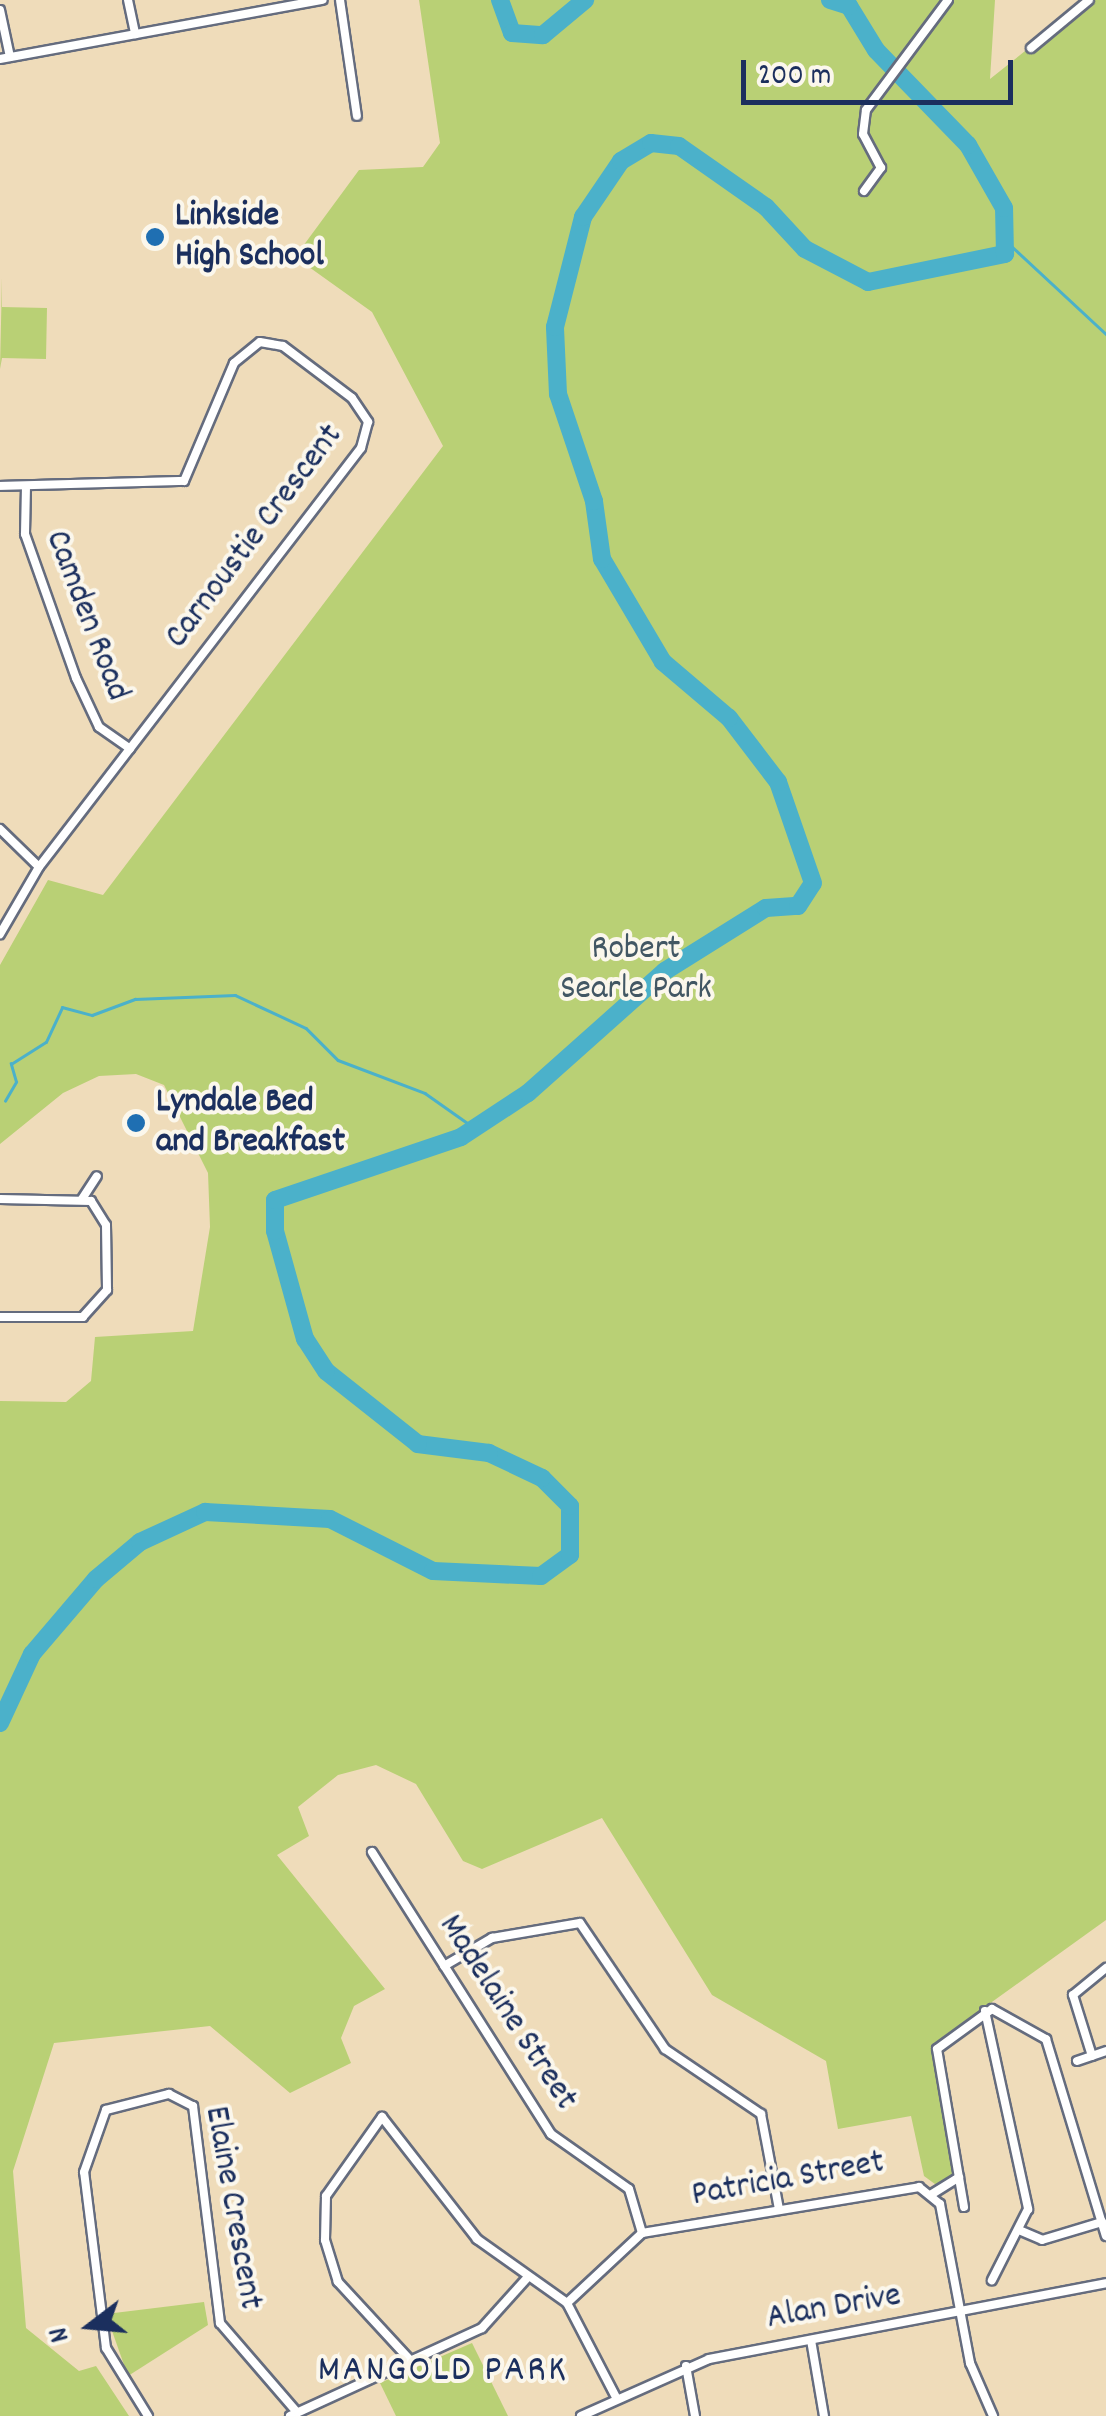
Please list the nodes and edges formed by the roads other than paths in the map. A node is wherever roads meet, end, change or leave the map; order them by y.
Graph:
1 (128, 0) edge
2 (323, 0) edge
3 (340, 0) edge
4 (948, 0) edge
5 (1088, 0) edge
6 (0, 10) edge
7 (135, 34) junction
8 (1032, 48) dead end
9 (5, 58) edge
10 (356, 116) dead end
11 (864, 192) dead end
12 (0, 486) edge
13 (26, 486) junction
14 (130, 748) junction
15 (0, 829) edge
16 (40, 868) junction
17 (0, 934) edge
18 (97, 1176) dead end
19 (0, 1199) edge
20 (82, 1199) junction
21 (0, 1318) edge
22 (372, 1852) dead end
23 (444, 1966) junction
24 (1106, 1968) edge
25 (986, 2011) junction
26 (1106, 2050) edge
27 (1092, 2056) junction
28 (1076, 2062) dead end
29 (959, 2178) junction
30 (932, 2194) junction
31 (964, 2207) dead end
32 (779, 2209) junction
33 (1102, 2222) junction
34 (1019, 2230) junction
35 (642, 2233) junction
36 (1106, 2236) edge
37 (528, 2276) junction
38 (992, 2280) dead end
39 (1105, 2286) edge
40 (567, 2303) junction
41 (961, 2313) junction
42 (811, 2340) junction
43 (411, 2361) junction
44 (686, 2366) junction
45 (617, 2398) junction
46 (292, 2413) edge
47 (148, 2416) edge
48 (581, 2416) edge
49 (695, 2416) edge
50 (824, 2416) edge
51 (994, 2416) edge

1 - 7 street
2 - 7 street
3 - 10 street
4 - 11 street
5 - 8 street
6 - 9 street
7 - 9 street
12 - 13 street, Carnoustie Crescent
13 - 14 street, Camden Road
13 - 14 street, Carnoustie Crescent
14 - 16 street, Carnoustie Crescent
15 - 16 street
16 - 17 street, Carnoustie Crescent
18 - 20 street
19 - 20 street
20 - 21 street
22 - 23 street, Madelaine Street
23 - 32 street
23 - 35 street, Madelaine Street
24 - 27 street
25 - 29 street
25 - 33 street
25 - 34 street
26 - 27 street
27 - 28 street
29 - 30 street
29 - 31 street
30 - 32 street, Patricia Street
30 - 41 street, Patricia Street
32 - 35 street, Patricia Street
33 - 34 street
33 - 36 street
34 - 38 street
35 - 40 street
37 - 40 street
37 - 43 street
37 - 43 street
39 - 41 street, Alan Drive
40 - 45 street
41 - 42 street, Alan Drive
41 - 51 street, Patricia Street
42 - 44 street, Alan Drive
42 - 50 street
43 - 46 street
44 - 45 street, Alan Drive
44 - 49 street
45 - 48 street, Alan Drive
46 - 47 street, Elaine Crescent

